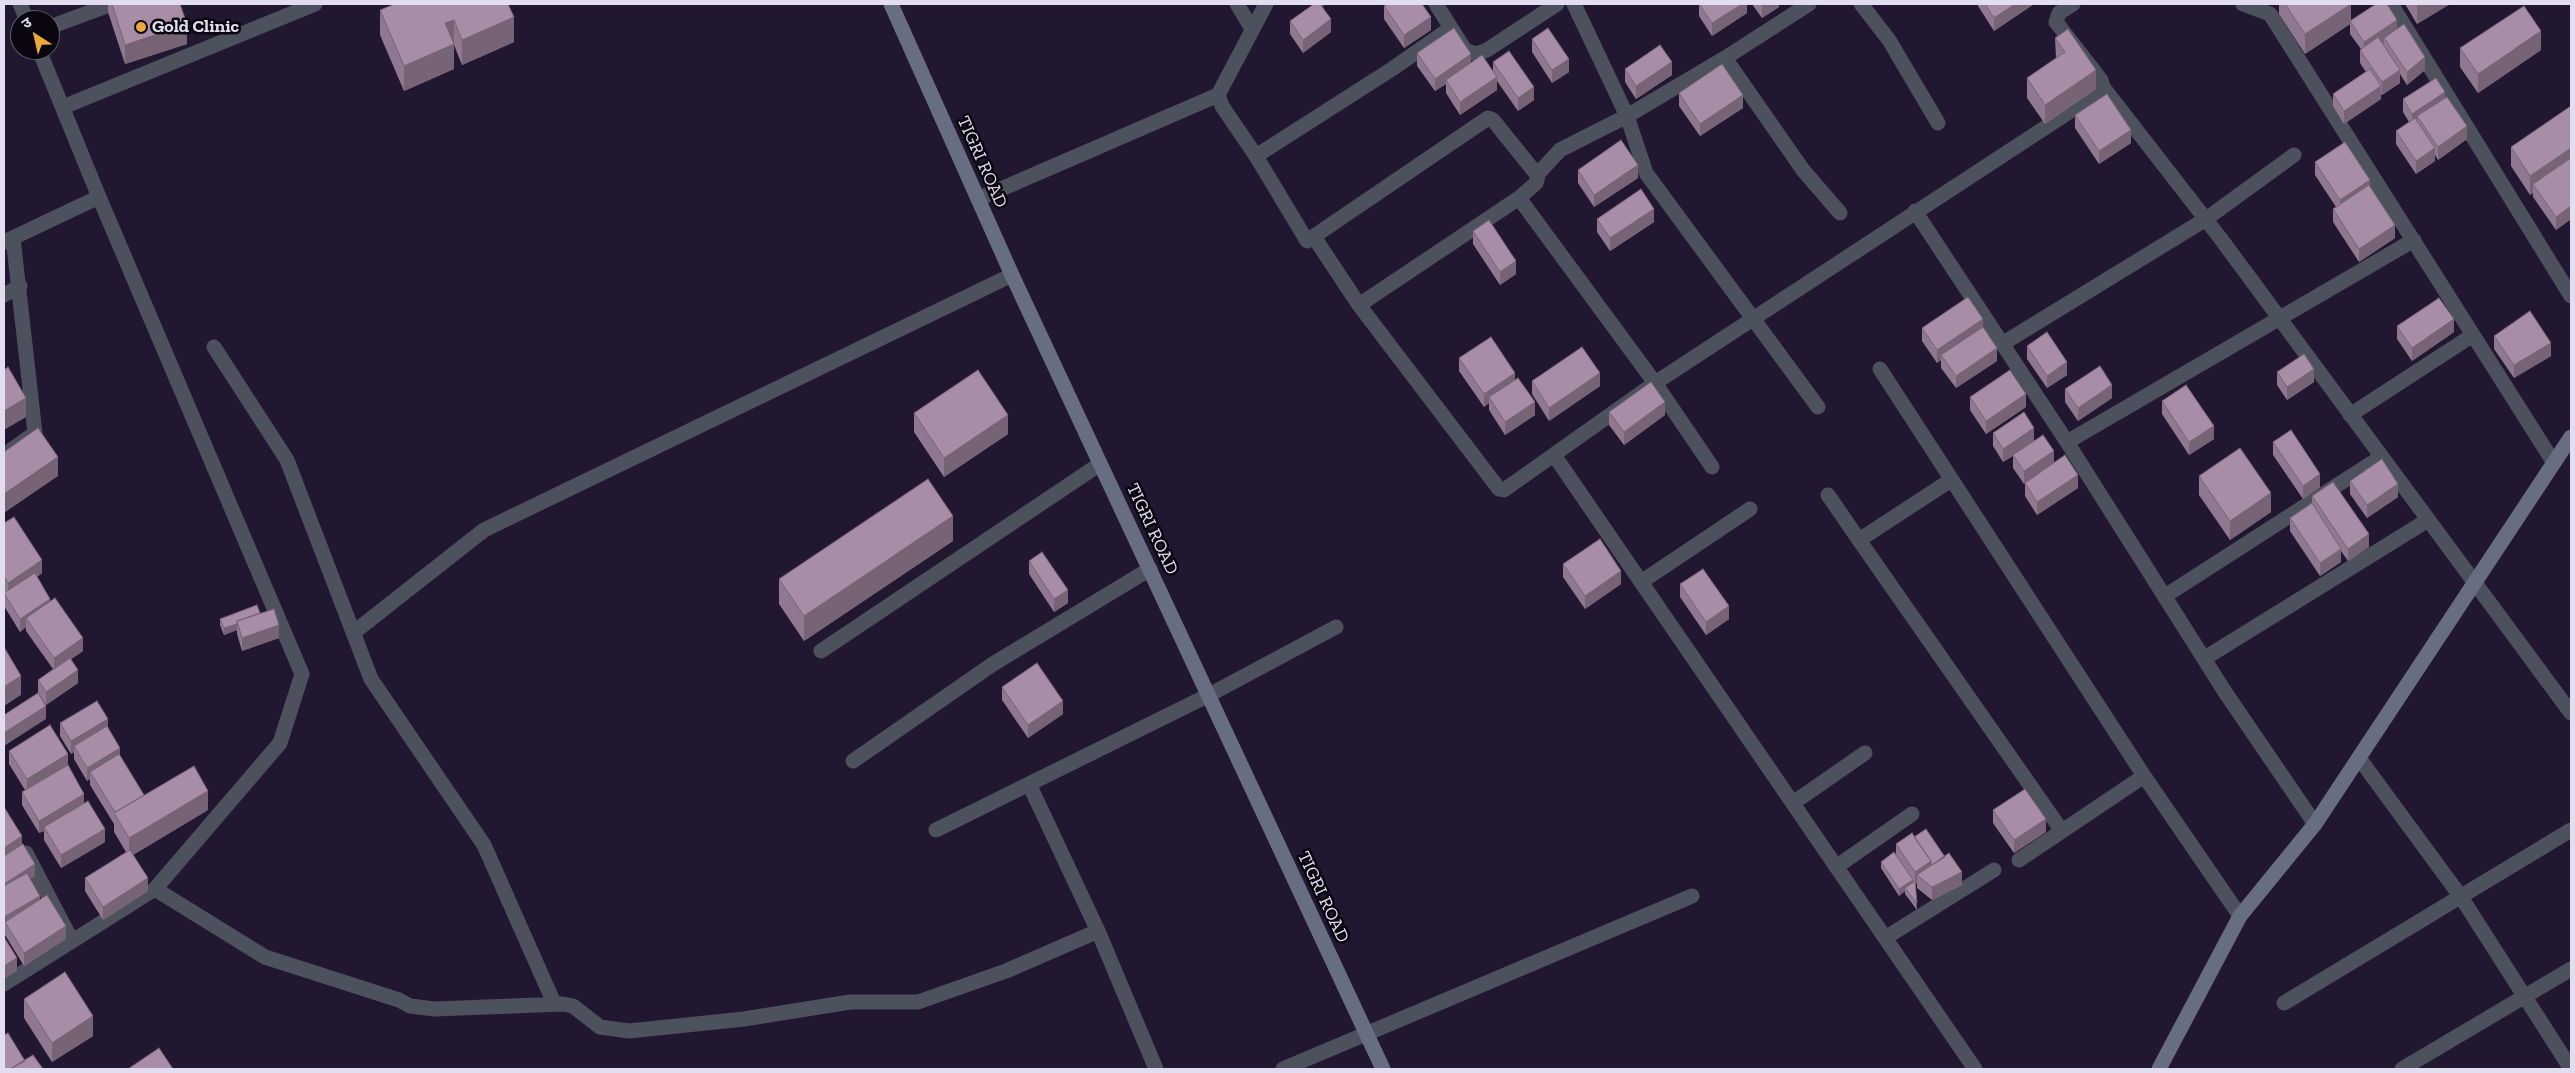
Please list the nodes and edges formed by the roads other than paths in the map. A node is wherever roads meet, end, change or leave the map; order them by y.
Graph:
1 (112, 4) edge
2 (891, 4) edge
3 (1236, 4) edge
4 (1266, 4) edge
5 (1436, 4) edge
6 (1557, 4) edge
7 (1574, 4) edge
8 (1809, 4) edge
9 (1861, 4) edge
10 (2073, 4) edge
11 (2243, 4) edge
12 (2390, 4) edge
13 (310, 5) edge
14 (60, 23) edge
15 (1451, 28) junction
16 (1252, 29) junction
17 (1725, 58) junction
18 (43, 60) edge
19 (2103, 87) junction
20 (1218, 95) junction
21 (63, 107) junction
22 (1627, 116) junction
23 (1938, 123) dead end
24 (2294, 155) dead end
25 (1256, 156) junction
26 (1537, 175) junction
27 (99, 197) junction
28 (1519, 198) junction
29 (978, 199) junction
30 (1915, 211) junction
31 (1840, 213) dead end
32 (2206, 220) junction
33 (1314, 237) junction
34 (8, 240) edge
35 (2414, 240) junction
36 (1012, 275) junction
37 (20, 286) junction
38 (4, 295) edge
39 (2571, 296) edge
40 (1359, 305) junction
41 (1753, 317) junction
42 (2278, 318) junction
43 (2474, 335) junction
44 (2002, 344) junction
45 (214, 347) dead end
46 (1880, 369) dead end
47 (1655, 383) junction
48 (1818, 407) dead end
49 (2350, 415) junction
50 (2571, 437) edge
51 (2067, 442) junction
52 (4, 455) edge
53 (1554, 455) junction
54 (2381, 457) junction
55 (2554, 463) junction
56 (1100, 464) junction
57 (1712, 467) dead end
58 (1951, 480) junction
59 (1828, 495) dead end
60 (1750, 509) dead end
61 (2428, 520) junction
62 (1859, 540) junction
63 (1150, 568) junction
64 (1641, 582) junction
65 (2474, 584) junction
66 (2165, 596) junction
67 (1336, 626) dead end
68 (353, 633) junction
69 (820, 651) dead end
70 (2205, 658) junction
71 (1209, 695) junction
72 (2571, 712) edge
73 (1865, 753) dead end
74 (2359, 758) junction
75 (853, 761) dead end
76 (2144, 776) junction
77 (1029, 784) junction
78 (1793, 803) junction
79 (1912, 814) dead end
80 (2315, 824) junction
81 (936, 830) dead end
82 (2571, 830) edge
83 (2062, 831) junction
84 (17, 836) edge
85 (2019, 860) dead end
86 (1836, 867) junction
87 (1994, 870) dead end
88 (155, 890) junction
89 (1692, 896) dead end
90 (2461, 897) junction
91 (2240, 916) junction
92 (1098, 930) junction
93 (1886, 938) junction
94 (72, 941) junction
95 (2571, 969) edge
96 (4, 984) edge
97 (2524, 996) junction
98 (554, 1003) junction
99 (2284, 1003) dead end
100 (1365, 1034) junction
101 (1156, 1069) edge
102 (1283, 1069) edge
103 (1383, 1069) edge
104 (1975, 1069) edge
105 (2160, 1069) edge
106 (2402, 1069) edge
107 (2571, 1069) edge

1 - 14 street
2 - 29 street, TIGRI ROAD
3 - 16 street
4 - 16 street
5 - 15 street
6 - 15 street
7 - 22 street
8 - 17 street
9 - 23 street
10 - 19 street
11 - 35 street
12 - 39 street
13 - 21 street
15 - 25 street
16 - 20 street
17 - 22 street
17 - 31 street
18 - 21 street
19 - 30 street
19 - 32 street
20 - 25 street
20 - 29 street
21 - 27 street
22 - 26 street
22 - 41 street
24 - 32 street
25 - 33 street
26 - 28 street
26 - 33 street
27 - 34 street
27 - 88 street
28 - 40 street
28 - 47 street
29 - 36 street, TIGRI ROAD
30 - 41 street
30 - 44 street
32 - 42 street
32 - 44 street
33 - 40 street
34 - 37 street
35 - 42 street
35 - 43 street
36 - 56 street, TIGRI ROAD
36 - 68 street
37 - 38 street
37 - 52 street
40 - 53 street
41 - 47 street
41 - 48 street
42 - 49 street
42 - 51 street
43 - 49 street
43 - 55 street
44 - 51 street
45 - 68 street
46 - 58 street
47 - 53 street
47 - 57 street
49 - 54 street
50 - 55 street
51 - 66 street
53 - 64 street
54 - 61 street
54 - 66 street
55 - 65 street
56 - 63 street, TIGRI ROAD
56 - 69 street
58 - 62 street
58 - 76 street
59 - 62 street
60 - 64 street
61 - 65 street
61 - 70 street
62 - 83 street
63 - 71 street, TIGRI ROAD
63 - 75 street
64 - 78 street
65 - 72 street
65 - 74 street
66 - 70 street
67 - 71 street
68 - 98 street
70 - 80 street
71 - 77 street
71 - 100 street, TIGRI ROAD
73 - 78 street
74 - 80 street
74 - 90 street
76 - 83 street
76 - 91 street
77 - 81 street
77 - 92 street
78 - 86 street
79 - 86 street
80 - 91 street
82 - 90 street
83 - 85 street
84 - 94 street
86 - 93 street
87 - 93 street
88 - 94 street
88 - 98 street
89 - 100 street
90 - 97 street
90 - 99 street
91 - 105 street
92 - 98 street
92 - 101 street
93 - 104 street
94 - 96 street
95 - 97 street
97 - 106 street
97 - 107 street
100 - 102 street
100 - 103 street, TIGRI ROAD

